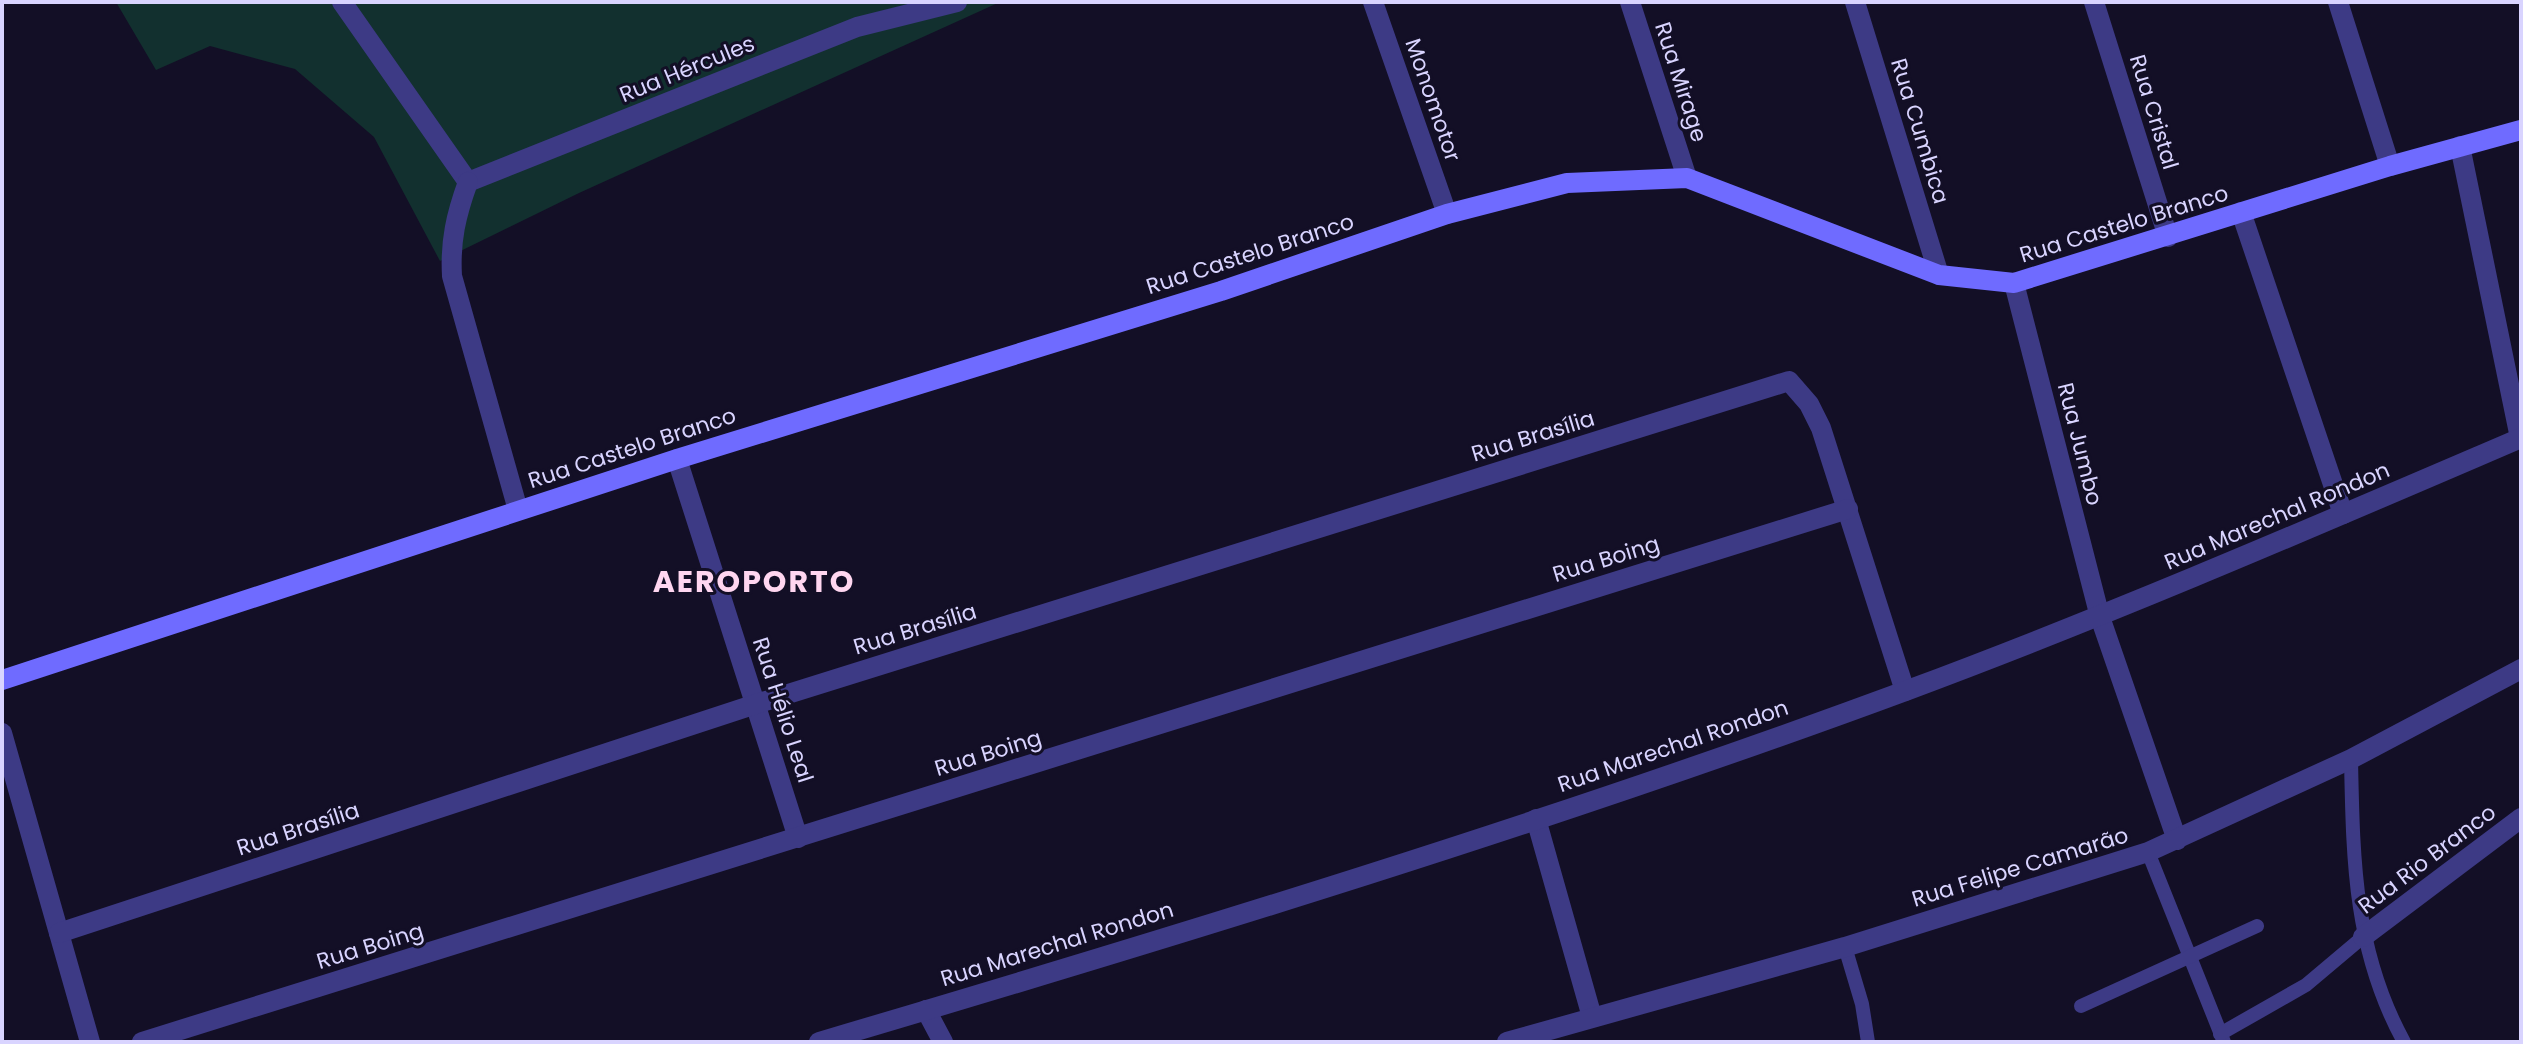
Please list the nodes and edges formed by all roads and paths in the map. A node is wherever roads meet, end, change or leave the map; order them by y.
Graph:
1 (342, 2) edge
2 (957, 2) edge
3 (1373, 2) edge
4 (1630, 2) edge
5 (1855, 2) edge
6 (2094, 2) edge
7 (2338, 2) edge
8 (929, 5) edge
9 (2521, 130) edge
10 (2460, 146) junction
11 (2390, 166) junction
12 (1687, 178) junction
13 (468, 182) junction
14 (2241, 212) junction
15 (1447, 214) junction
16 (2168, 237) junction
17 (1939, 275) junction
18 (2014, 283) junction
19 (2520, 438) edge
20 (677, 459) junction
21 (1848, 509) junction
22 (518, 510) junction
23 (2343, 514) junction
24 (2100, 617) junction
25 (2521, 669) edge
26 (2, 680) edge
27 (1905, 691) junction
28 (756, 704) junction
29 (2, 733) edge
30 (2351, 759) junction
31 (2521, 818) edge
32 (1536, 819) junction
33 (798, 838) junction
34 (2177, 840) junction
35 (2148, 852) junction
36 (2257, 926) dead end
37 (59, 933) junction
38 (2363, 937) junction
39 (1845, 947) junction
40 (2191, 958) junction
41 (2081, 1006) dead end
42 (926, 1010) junction
43 (1592, 1017) junction
44 (2222, 1038) edge
45 (90, 1042) edge
46 (142, 1042) edge
47 (819, 1042) edge
48 (943, 1042) edge
49 (1507, 1042) edge
50 (1868, 1042) edge
51 (2404, 1042) edge

1 - 13 street
2 - 8 street, Rua Hércules
3 - 15 street, Monomotor
4 - 12 street, Rua Mirage
5 - 17 street, Rua Cumbica
6 - 16 street, Rua Cristal
7 - 11 street
8 - 13 street, Rua Hércules
9 - 10 street, Rua Castelo Branco
10 - 11 street, Rua Castelo Branco
10 - 19 street
11 - 14 street, Rua Castelo Branco
12 - 15 street, Rua Castelo Branco
12 - 17 street, Rua Castelo Branco
13 - 22 street
14 - 16 street, Rua Castelo Branco
14 - 23 street
15 - 20 street, Rua Castelo Branco
16 - 18 street, Rua Castelo Branco
17 - 18 street, Rua Castelo Branco
18 - 24 street, Rua Jumbo
19 - 23 street, Rua Marechal Rondon
20 - 22 street, Rua Castelo Branco
20 - 28 street, Rua Hélio Leal
21 - 27 street
21 - 28 street, Rua Brasília
21 - 33 street, Rua Boing
22 - 26 street, Rua Castelo Branco
23 - 24 street, Rua Marechal Rondon
24 - 27 street, Rua Marechal Rondon
24 - 34 street, Rua Jumbo
25 - 30 street, Rua Felipe Camarão
27 - 32 street, Rua Marechal Rondon
28 - 33 street, Rua Hélio Leal
28 - 37 street, Rua Brasília
29 - 37 street
30 - 34 street, Rua Felipe Camarão
30 - 38 lane, Rua Rio Branco
31 - 38 street, Rua Rio Branco
32 - 42 street, Rua Marechal Rondon
32 - 43 street
33 - 46 street, Rua Boing
34 - 35 street, Rua Felipe Camarão
35 - 39 street, Rua Felipe Camarão
35 - 40 lane
36 - 40 lane
37 - 45 street
38 - 44 lane, Rua Rio Branco
38 - 51 lane, Rua Rio Branco
39 - 43 street, Rua Felipe Camarão
39 - 50 lane
40 - 41 lane
40 - 44 lane
42 - 47 street, Rua Marechal Rondon
42 - 48 street
43 - 49 street, Rua Felipe Camarão

